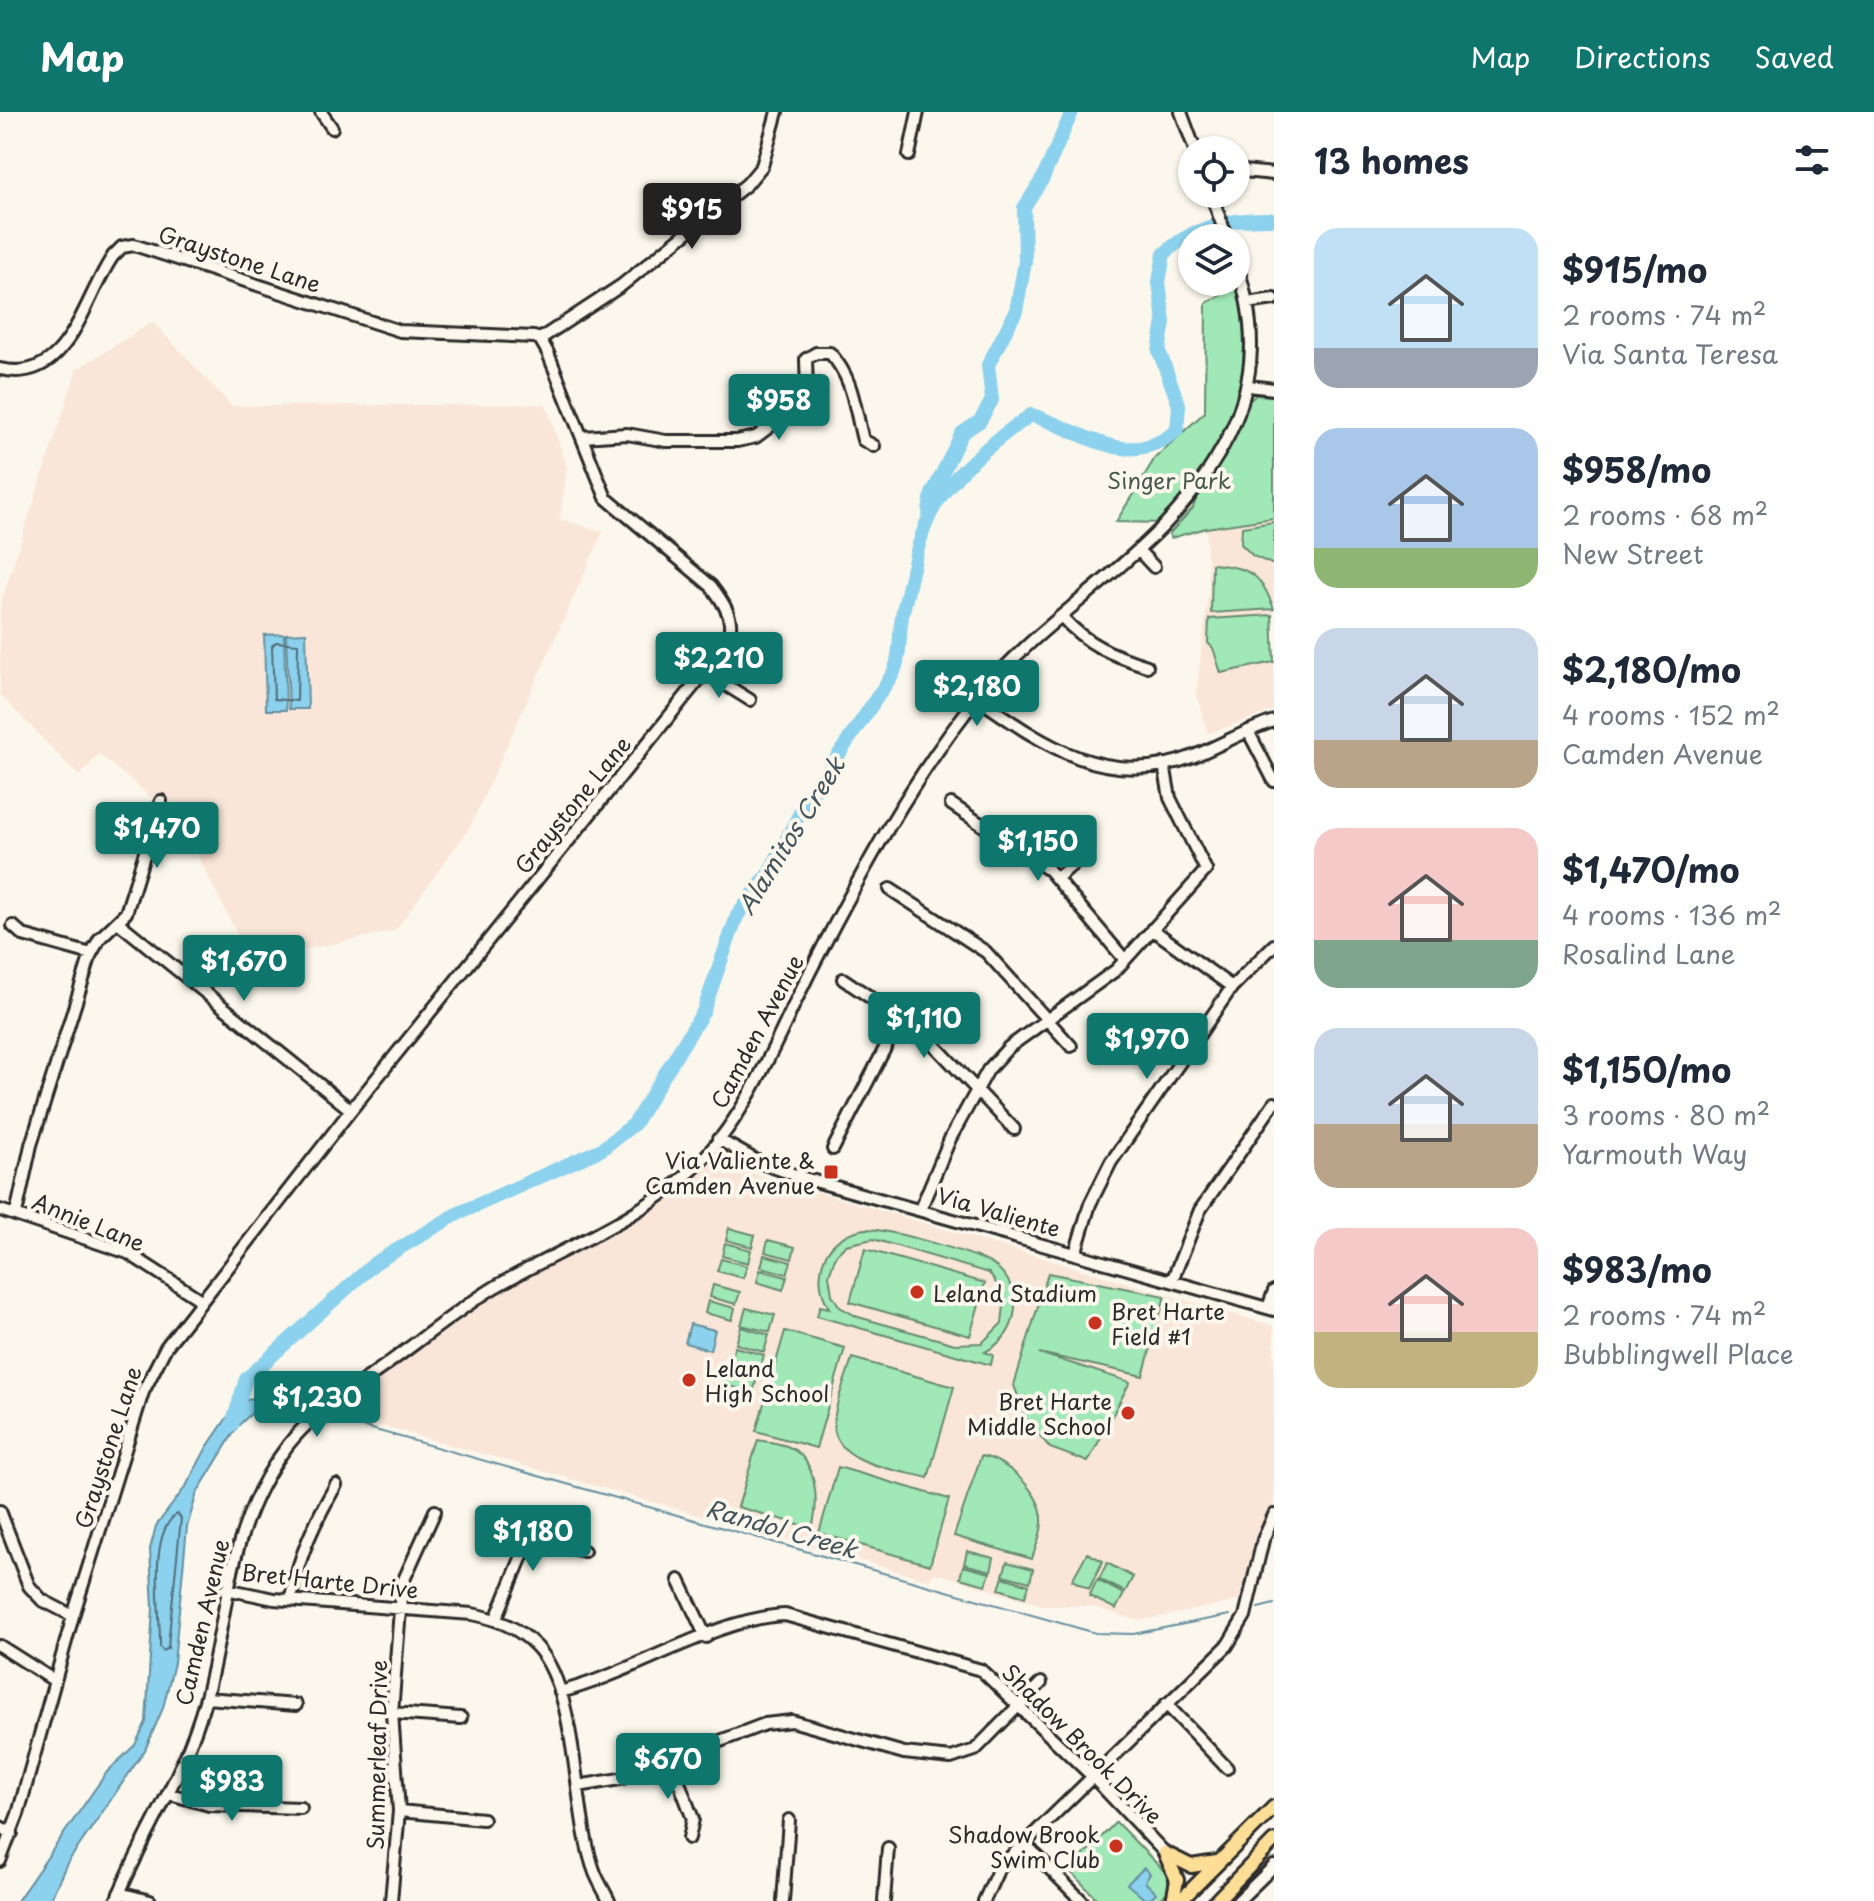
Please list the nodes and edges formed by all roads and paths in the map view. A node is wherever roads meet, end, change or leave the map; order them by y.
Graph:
1 (321, 112) edge
2 (777, 112) edge
3 (918, 112) edge
4 (1181, 112) edge
5 (332, 128) dead end
6 (1190, 136) edge
7 (909, 155) dead end
8 (1250, 172) edge
9 (1274, 174) edge
10 (1245, 296) edge
11 (1274, 299) edge
12 (1247, 303) junction
13 (540, 339) junction
14 (0, 369) edge
15 (1249, 386) junction
16 (1274, 389) edge
17 (583, 437) junction
18 (874, 446) dead end
19 (1140, 552) junction
20 (1154, 567) dead end
21 (1062, 617) junction
22 (1147, 666) dead end
23 (705, 672) junction
24 (977, 698) junction
25 (750, 700) dead end
26 (1274, 721) edge
27 (1248, 731) junction
28 (1164, 764) junction
29 (1274, 781) edge
30 (161, 801) dead end
31 (951, 804) dead end
32 (1078, 860) dead end
33 (1057, 878) junction
34 (890, 889) dead end
35 (119, 923) junction
36 (13, 926) dead end
37 (1152, 929) junction
38 (1274, 945) edge
39 (91, 954) junction
40 (1125, 960) junction
41 (843, 979) dead end
42 (1232, 987) junction
43 (901, 1017) junction
44 (1047, 1020) junction
45 (1071, 1046) dead end
46 (975, 1091) junction
47 (1274, 1103) edge
48 (351, 1110) junction
49 (1014, 1129) dead end
50 (718, 1139) junction
51 (833, 1149) dead end
52 (0, 1210) edge
53 (920, 1210) junction
54 (16, 1214) junction
55 (1075, 1254) junction
56 (1172, 1281) junction
57 (1274, 1291) edge
58 (201, 1300) junction
59 (1271, 1309) edge
60 (336, 1485) dead end
61 (0, 1511) edge
62 (435, 1511) dead end
63 (1274, 1515) edge
64 (1269, 1541) edge
65 (584, 1551) dead end
66 (679, 1580) dead end
67 (226, 1589) junction
68 (291, 1598) junction
69 (399, 1609) junction
70 (73, 1616) junction
71 (496, 1619) junction
72 (706, 1637) junction
73 (0, 1646) edge
74 (55, 1681) junction
75 (1041, 1683) dead end
76 (560, 1692) junction
77 (206, 1698) junction
78 (1166, 1704) junction
79 (296, 1705) dead end
80 (1020, 1706) junction
81 (392, 1713) junction
82 (461, 1718) dead end
83 (671, 1761) junction
84 (1227, 1768) dead end
85 (1093, 1777) junction
86 (578, 1786) junction
87 (170, 1794) junction
88 (1274, 1807) edge
89 (301, 1808) dead end
90 (399, 1811) junction
91 (483, 1819) dead end
92 (789, 1820) dead end
93 (0, 1827) edge
94 (12, 1833) junction
95 (689, 1838) dead end
96 (1274, 1841) edge
97 (1025, 1844) junction
98 (888, 1848) dead end
99 (1165, 1853) junction
100 (0, 1861) edge
101 (1219, 1861) junction
102 (1274, 1866) edge
103 (117, 1897) edge
104 (150, 1901) edge
105 (391, 1901) edge
106 (609, 1901) edge
107 (783, 1901) edge
108 (884, 1901) edge
109 (984, 1901) edge
110 (1082, 1901) edge
111 (1173, 1901) edge
112 (1180, 1901) edge
113 (1216, 1901) edge
114 (1238, 1901) edge

1 - 5 street
2 - 13 street
3 - 7 street
4 - 6 street
8 - 9 street
10 - 12 street, Camden Avenue
11 - 12 street
12 - 15 street, Camden Avenue
13 - 14 street, Graystone Lane
13 - 17 street, Graystone Lane
15 - 16 street
15 - 19 street, Camden Avenue
17 - 18 street
17 - 23 street, Graystone Lane
19 - 20 street
19 - 21 street, Camden Avenue
21 - 22 street
21 - 24 street, Camden Avenue
23 - 25 street
23 - 48 street, Graystone Lane
24 - 28 street
24 - 50 street, Camden Avenue
26 - 27 street
27 - 28 street
27 - 29 street
28 - 37 street
30 - 35 street
31 - 33 street
32 - 33 street
33 - 40 street
34 - 44 street
35 - 39 street
35 - 48 street
36 - 39 street
37 - 40 street
37 - 42 street
38 - 42 street
39 - 54 street
40 - 44 street
41 - 43 street
42 - 55 street
43 - 46 street
43 - 51 street
44 - 45 street
44 - 46 street
46 - 49 street
46 - 53 street
47 - 56 street
48 - 58 street, Graystone Lane
50 - 53 street, Via Valiente
50 - 67 street, Camden Avenue
52 - 54 street, Annie Lane
53 - 55 street, Via Valiente
54 - 58 street, Annie Lane
55 - 56 street, Via Valiente
56 - 59 street, Via Valiente
57 - 59 street
58 - 70 street, Graystone Lane
60 - 68 street
61 - 70 street
62 - 69 street, Summerleaf Drive
63 - 64 street
64 - 78 street
65 - 71 street
66 - 72 street
67 - 68 street, Bret Harte Drive
67 - 77 street, Camden Avenue
68 - 69 street, Bret Harte Drive
69 - 71 street, Bret Harte Drive
69 - 81 street, Summerleaf Drive
70 - 74 street, Graystone Lane
71 - 76 street, Bret Harte Drive
72 - 76 street, Shadow Brook Drive
72 - 80 street, Shadow Brook Drive
73 - 74 street
74 - 94 street, Graystone Lane
75 - 80 street
76 - 86 street, Bret Harte Drive
77 - 79 street
77 - 87 street, Camden Avenue
78 - 84 street
78 - 85 street
80 - 83 street
80 - 85 street, Shadow Brook Drive
81 - 82 street
81 - 90 street, Summerleaf Drive
83 - 86 street
83 - 95 street
85 - 97 street
85 - 99 street, Shadow Brook Drive
86 - 106 street, Bret Harte Drive
87 - 89 street
87 - 103 street, Camden Avenue
88 - 101 main road
90 - 91 street
90 - 105 street, Summerleaf Drive
92 - 107 street
93 - 94 street
94 - 100 street, Graystone Lane
96 - 113 main road
97 - 109 street
97 - 110 street
98 - 108 street
99 - 101 main road
99 - 111 main road
101 - 112 main road
102 - 114 street
103 - 104 street

